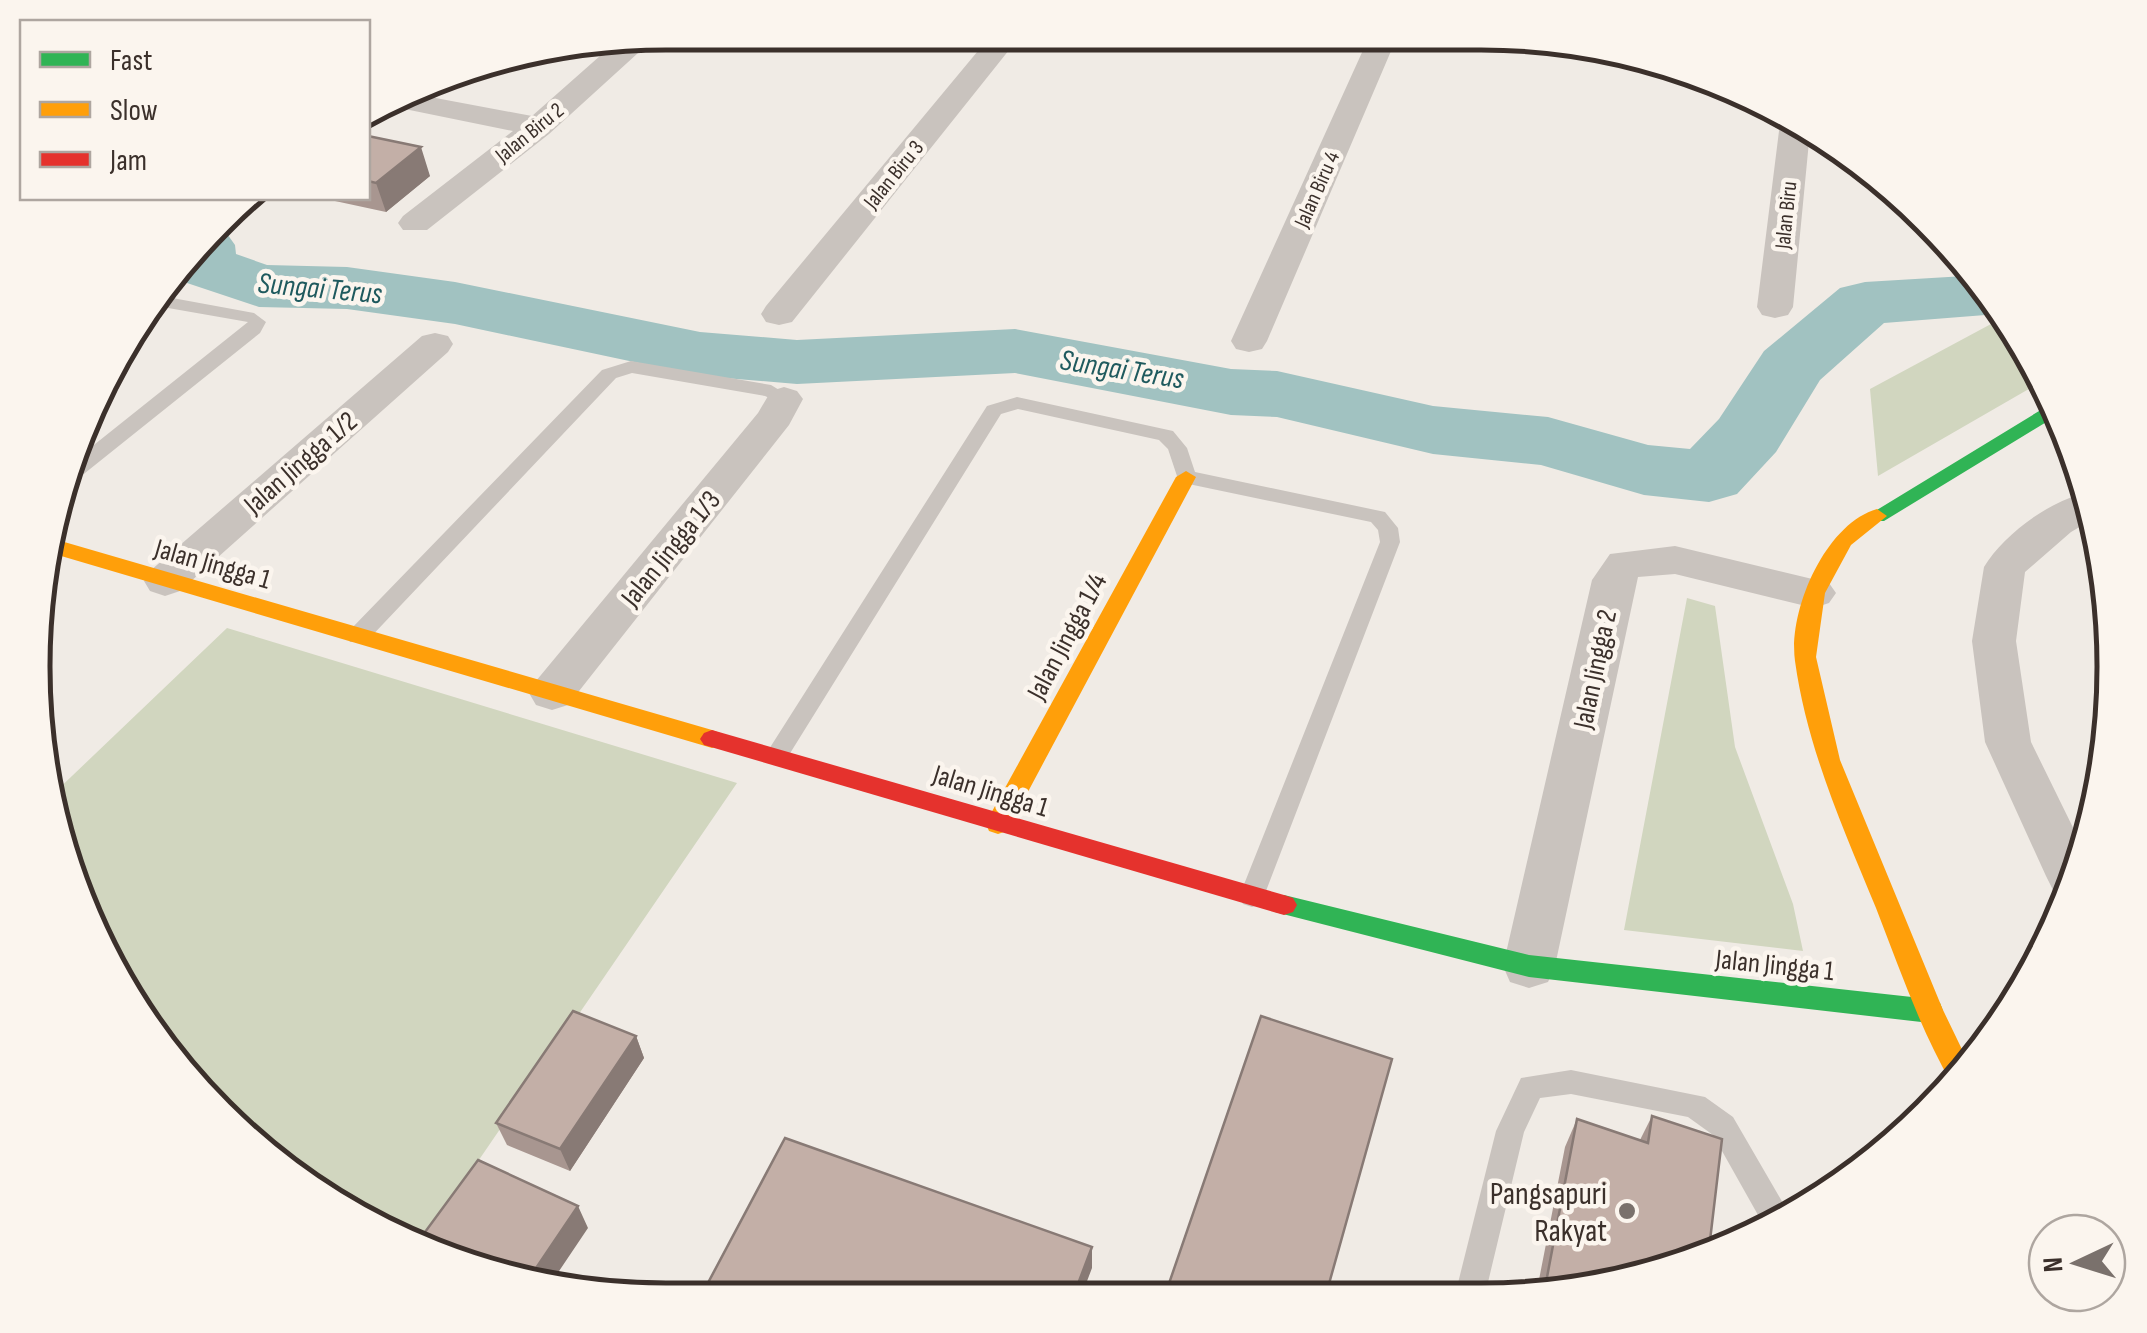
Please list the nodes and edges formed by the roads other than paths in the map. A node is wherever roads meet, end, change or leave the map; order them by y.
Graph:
1 (994, 50) edge
2 (1377, 50) edge
3 (623, 51) edge
4 (418, 103) edge
5 (538, 126) junction
6 (1794, 136) edge
7 (415, 223) dead end
8 (169, 303) edge
9 (1775, 307) dead end
10 (779, 314) dead end
11 (1249, 341) dead end
12 (434, 344) dead end
13 (784, 399) joint
14 (2043, 415) edge
15 (85, 462) edge
16 (1186, 477) junction
17 (2077, 510) edge
18 (61, 549) edge
19 (166, 581) junction
20 (1814, 594) junction
21 (358, 636) junction
22 (552, 694) junction
23 (776, 756) junction
24 (998, 824) junction
25 (2065, 863) edge
26 (1252, 897) junction
27 (1529, 966) junction
28 (1930, 1011) junction
29 (1954, 1061) edge
30 (1771, 1210) edge
31 (1473, 1283) edge

1 - 10 street, Jalan Biru 3
2 - 11 street, Jalan Biru 4
3 - 5 street, Jalan Biru 2
4 - 5 street
5 - 7 street, Jalan Biru 2
6 - 9 street, Jalan Biru
8 - 15 lane
12 - 19 street, Jalan Jingga 1/2
13 - 21 lane
13 - 22 street, Jalan Jingga 1/3
14 - 20 street
16 - 23 lane
16 - 24 street, Jalan Jingga 1/4
16 - 26 lane
17 - 25 street
18 - 19 street, Jalan Jingga 1
19 - 21 street, Jalan Jingga 1
20 - 27 street, Jalan Jingga 2
20 - 28 street
21 - 22 street, Jalan Jingga 1
22 - 23 street, Jalan Jingga 1
23 - 24 street, Jalan Jingga 1
24 - 26 street, Jalan Jingga 1
26 - 27 street, Jalan Jingga 1
27 - 28 street, Jalan Jingga 1
28 - 29 street
30 - 31 lane

